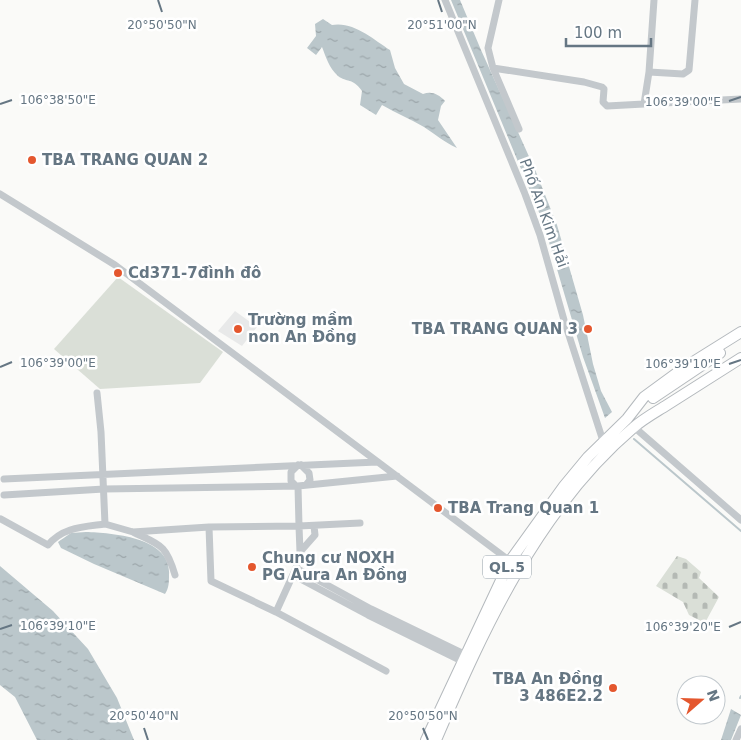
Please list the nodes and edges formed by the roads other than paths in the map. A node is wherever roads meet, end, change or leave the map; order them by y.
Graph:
1 (445, 0) edge
2 (499, 0) edge
3 (654, 0) edge
4 (695, 0) edge
5 (493, 68) junction
6 (649, 72) junction
7 (741, 99) edge
8 (644, 104) junction
9 (519, 129) dead end
10 (0, 194) edge
11 (741, 332) edge
12 (741, 340) edge
13 (741, 350) edge
14 (741, 358) edge
15 (97, 393) dead end
16 (656, 401) junction
17 (631, 423) junction
18 (603, 441) junction
19 (378, 462) junction
20 (299, 465) junction
21 (102, 474) junction
22 (396, 476) junction
23 (4, 479) dead end
24 (306, 485) junction
25 (297, 486) junction
26 (104, 489) junction
27 (4, 495) dead end
28 (1, 519) edge
29 (741, 520) edge
30 (360, 523) dead end
31 (105, 524) junction
32 (299, 526) junction
33 (314, 526) junction
34 (209, 527) junction
35 (133, 532) junction
36 (300, 552) junction
37 (510, 561) junction
38 (294, 571) junction
39 (175, 574) dead end
40 (276, 612) junction
41 (468, 660) junction
42 (386, 671) dead end
43 (741, 729) edge
44 (426, 740) edge
45 (436, 740) edge
46 (736, 740) edge

1 - 18 street, Phố An Kim Hải
2 - 5 street
3 - 6 street
4 - 6 street
5 - 8 street
5 - 9 street
6 - 8 street
7 - 8 street
10 - 19 street
11 - 17 highway, QL.5
12 - 16 highway
13 - 16 highway
14 - 17 highway, QL.5
15 - 21 street
16 - 17 highway
17 - 18 highway, QL.5
17 - 29 street
17 - 41 highway, QL.5
18 - 37 highway, QL.5
19 - 20 street
19 - 22 street
20 - 21 street
20 - 24 street
20 - 25 street
21 - 23 street
21 - 26 street
22 - 24 street
22 - 37 street
24 - 25 street
25 - 26 street
25 - 32 street
26 - 27 street
26 - 31 street
28 - 31 street
30 - 33 street
31 - 35 street
32 - 33 street
32 - 34 street
32 - 36 street
33 - 36 street
34 - 35 street
34 - 40 street
35 - 39 street
36 - 38 street
37 - 41 highway, QL.5
38 - 40 street
38 - 41 street
40 - 42 street
41 - 44 highway, QL.5
41 - 45 highway, QL.5
43 - 46 street

